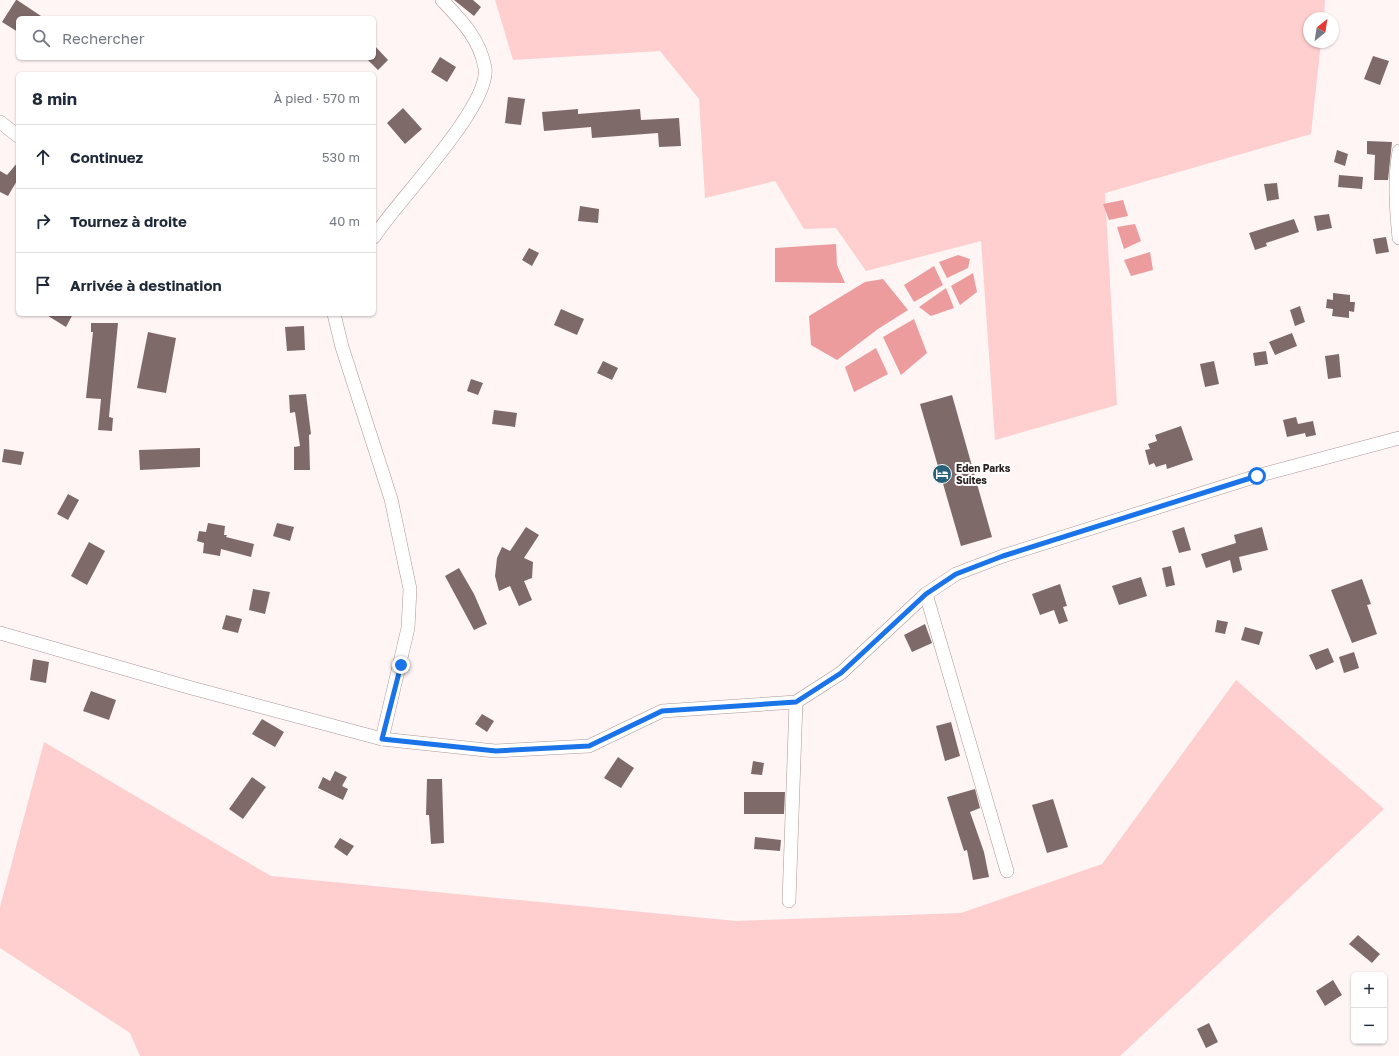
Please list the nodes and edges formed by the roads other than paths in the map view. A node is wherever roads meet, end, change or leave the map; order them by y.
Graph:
1 (442, 0) edge
2 (0, 122) edge
3 (16, 134) edge
4 (1399, 151) edge
5 (376, 234) edge
6 (1399, 238) edge
7 (334, 316) edge
8 (1399, 438) edge
9 (926, 594) junction
10 (0, 633) edge
11 (796, 702) junction
12 (382, 739) junction
13 (1007, 871) dead end
14 (788, 900) dead end

1 - 5 street
2 - 3 street
4 - 6 street
7 - 12 street
8 - 9 street
9 - 11 street
9 - 13 street
10 - 12 street
11 - 12 street
11 - 14 street

